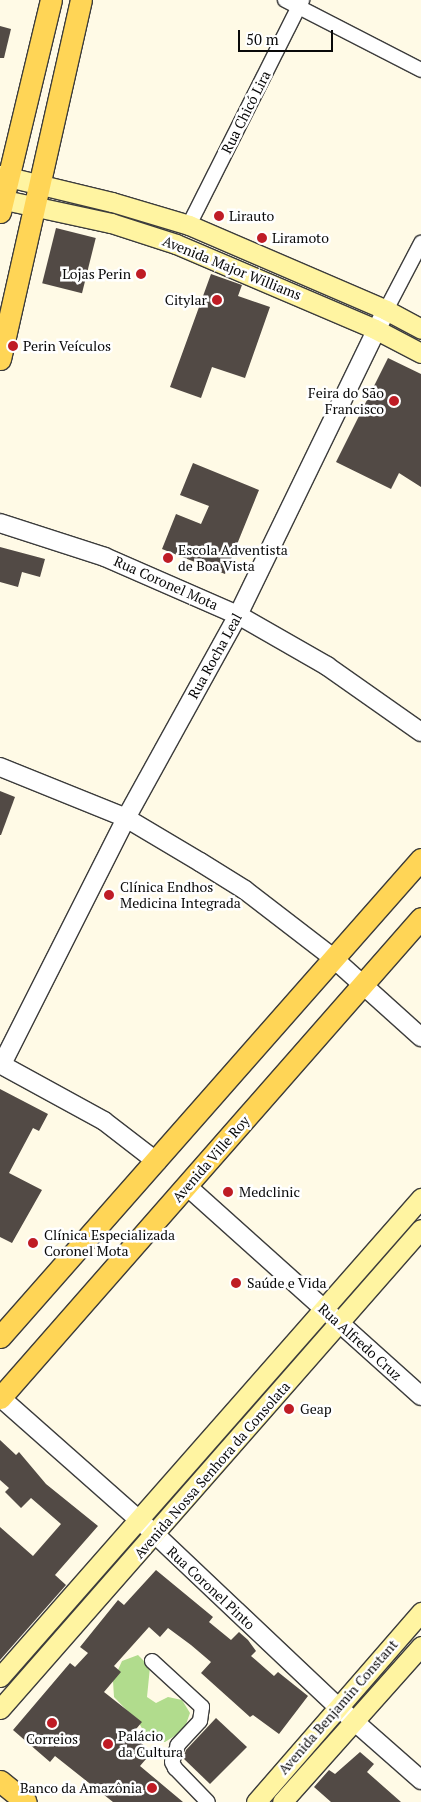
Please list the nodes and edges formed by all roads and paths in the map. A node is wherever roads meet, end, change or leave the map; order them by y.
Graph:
1 (51, 0) edge
2 (81, 0) edge
3 (285, 0) edge
4 (300, 4) edge
5 (421, 70) edge
6 (4, 176) edge
7 (39, 183) junction
8 (1, 204) edge
9 (35, 205) junction
10 (189, 225) junction
11 (421, 243) edge
12 (386, 310) junction
13 (376, 329) junction
14 (421, 329) edge
15 (421, 353) edge
16 (0, 359) edge
17 (0, 523) edge
18 (238, 615) junction
19 (421, 732) edge
20 (0, 767) edge
21 (126, 818) junction
22 (421, 859) edge
23 (421, 918) edge
24 (332, 957) junction
25 (360, 984) junction
26 (421, 1037) edge
27 (1, 1064) edge
28 (157, 1162) junction
29 (188, 1187) junction
30 (421, 1198) edge
31 (421, 1229) edge
32 (325, 1311) junction
33 (338, 1324) junction
34 (0, 1337) edge
35 (421, 1396) edge
36 (0, 1397) edge
37 (138, 1522) junction
38 (156, 1535) junction
39 (421, 1612) edge
40 (421, 1646) edge
41 (152, 1661) dead end
42 (0, 1677) edge
43 (338, 1707) junction
44 (0, 1709) edge
45 (355, 1722) junction
46 (421, 1780) edge
47 (0, 1781) edge
48 (26, 1802) edge
49 (208, 1802) edge
50 (256, 1802) edge
51 (282, 1802) edge

1 - 6 main road
2 - 7 main road
3 - 4 street
4 - 5 street
4 - 10 street, Rua Chicó Lira
6 - 7 main road, Avenida Major Williams
6 - 8 main road, Avenida Major Williams
7 - 9 main road
7 - 10 main road, Avenida Major Williams
8 - 9 main road, Avenida Major Williams
9 - 13 main road, Avenida Major Williams
9 - 16 main road
10 - 12 main road, Avenida Major Williams
11 - 12 street, Rua Rocha Leal
12 - 13 street, Rua Rocha Leal
12 - 14 main road, Avenida Major Williams
13 - 15 main road, Avenida Major Williams
13 - 18 street, Rua Rocha Leal
17 - 18 street, Rua Coronel Mota
18 - 19 street, Rua Coronel Mota
18 - 21 street, Rua Rocha Leal
20 - 21 street
21 - 24 street
21 - 27 street, Rua Rocha Leal
22 - 24 main road
23 - 25 main road, Avenida Ville Roy
24 - 25 street
24 - 28 main road
25 - 26 street
25 - 29 main road, Avenida Ville Roy
27 - 28 street
28 - 34 main road
29 - 32 street, Rua Alfredo Cruz
29 - 36 main road, Avenida Ville Roy
30 - 32 main road, Avenida Nossa Senhora da Consolata
31 - 33 main road, Avenida Nossa Senhora da Consolata
32 - 33 street, Rua Alfredo Cruz
32 - 37 main road, Avenida Nossa Senhora da Consolata
33 - 35 street, Rua Alfredo Cruz
33 - 38 main road, Avenida Nossa Senhora da Consolata
36 - 37 street, Rua Coronel Pinto
37 - 38 street, Rua Coronel Pinto
37 - 42 main road, Avenida Nossa Senhora da Consolata
38 - 43 street, Rua Coronel Pinto
38 - 44 main road, Avenida Nossa Senhora da Consolata
39 - 43 main road, Avenida Benjamin Constant
40 - 45 main road, Avenida Benjamin Constant
41 - 49 street
43 - 45 street, Rua Coronel Pinto
43 - 50 main road, Avenida Benjamin Constant
45 - 46 street, Rua Coronel Pinto
45 - 51 main road, Avenida Benjamin Constant
47 - 48 main road

